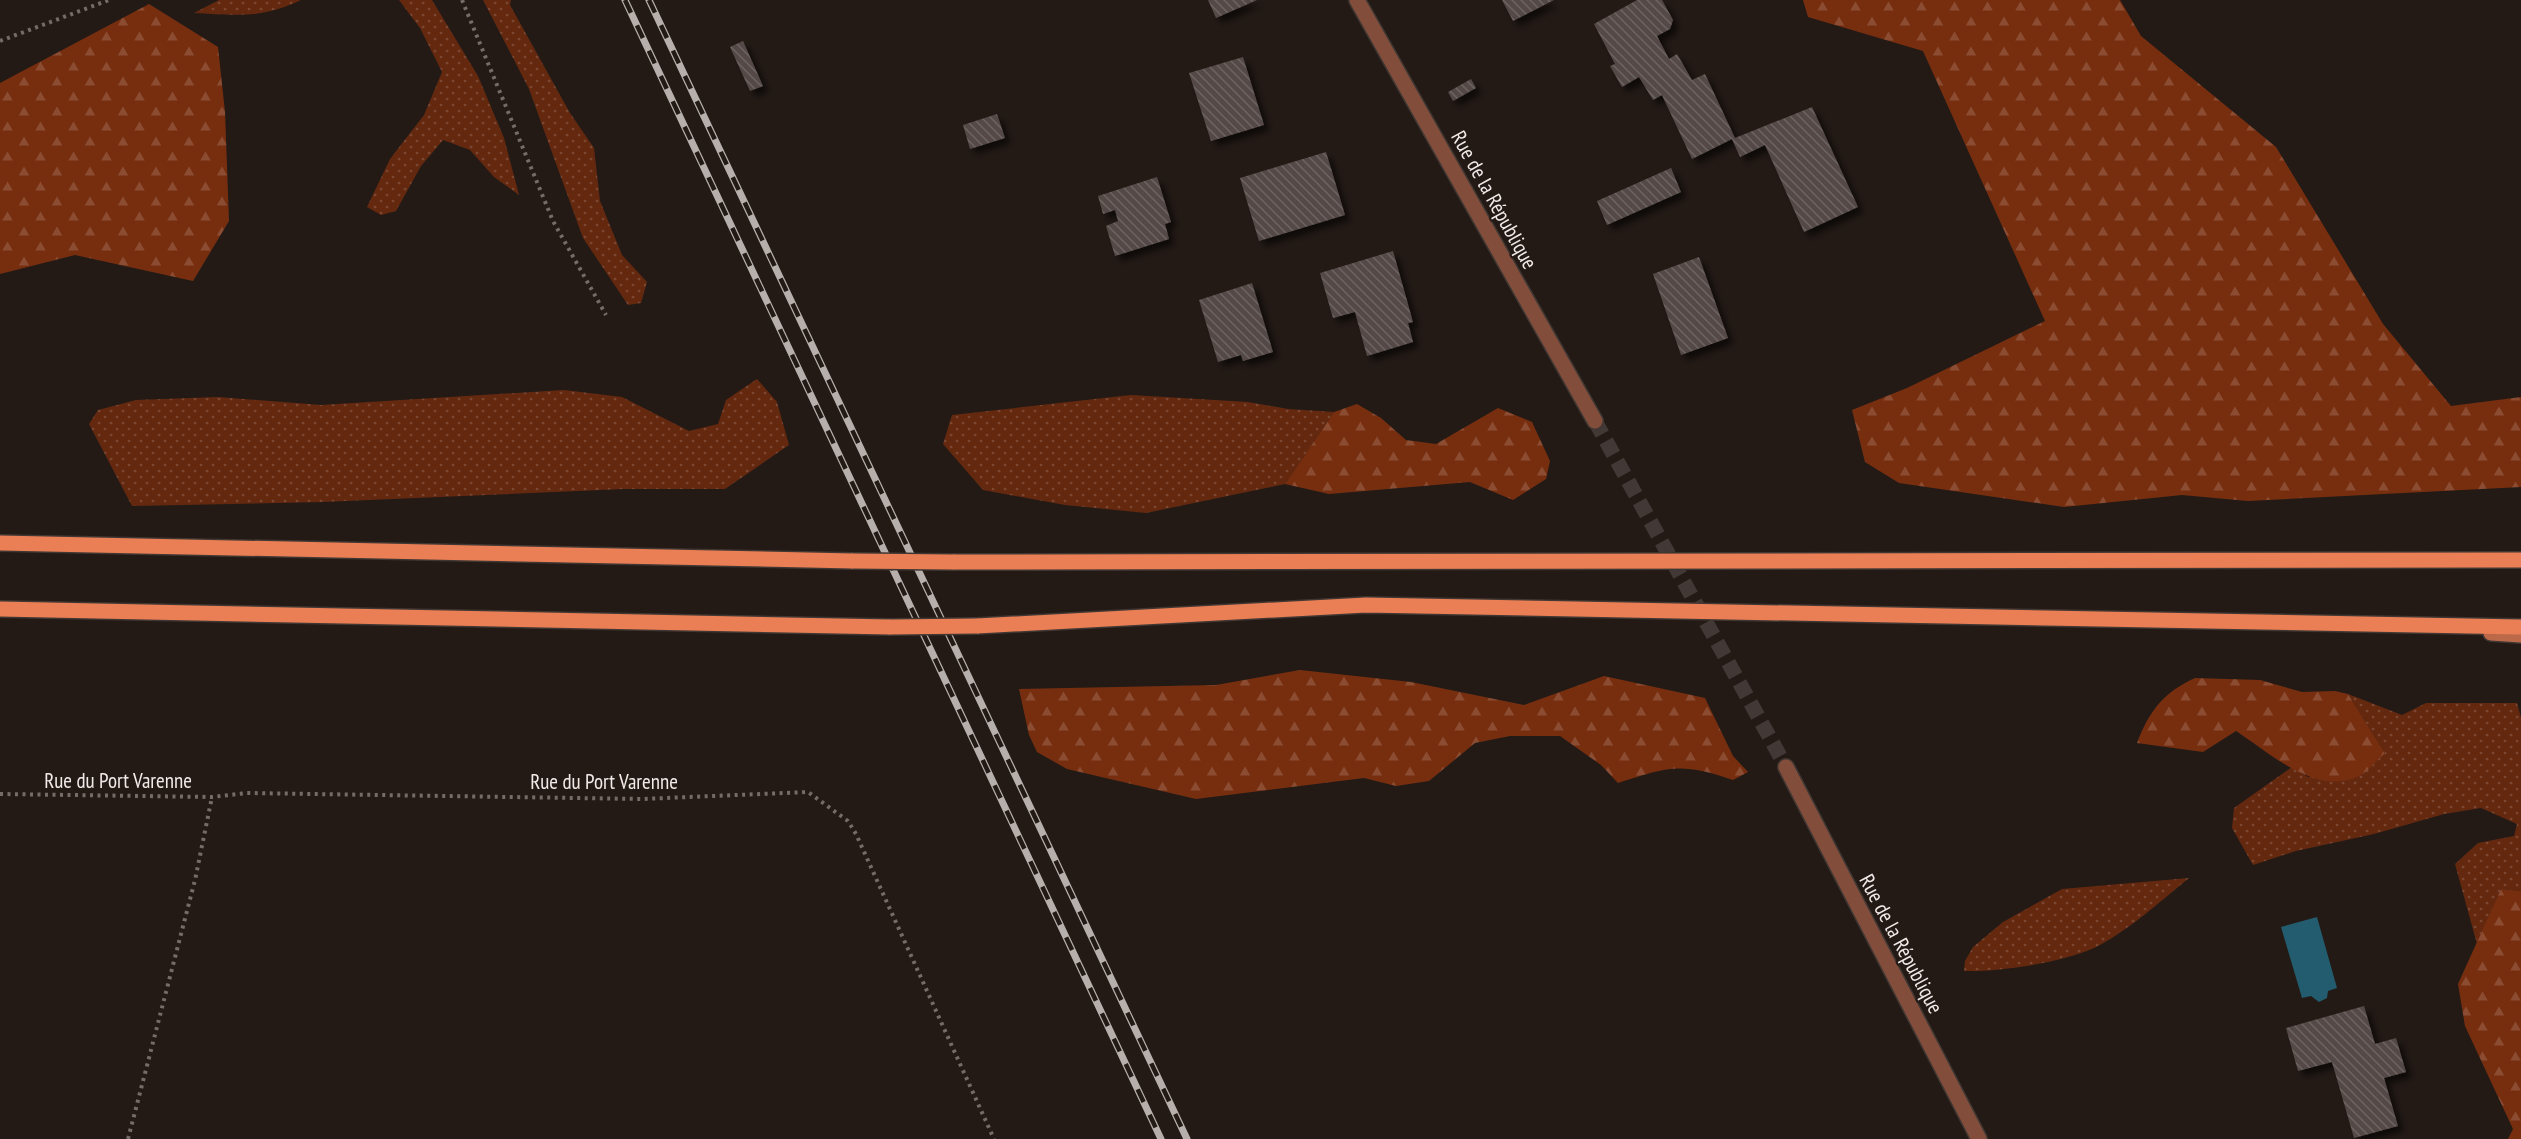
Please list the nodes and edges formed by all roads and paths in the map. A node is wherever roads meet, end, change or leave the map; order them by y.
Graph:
1 (109, 0) edge
2 (462, 0) edge
3 (1357, 0) edge
4 (0, 41) edge
5 (606, 315) dead end
6 (1595, 421) tunnel mouth
7 (0, 543) edge
8 (2521, 559) edge
9 (0, 609) edge
10 (2386, 626) junction
11 (2521, 627) edge
12 (2521, 635) edge
13 (1785, 768) tunnel mouth
14 (0, 794) edge
15 (212, 797) junction
16 (128, 1139) edge
17 (994, 1139) edge
18 (1979, 1139) edge

1 - 4 path
2 - 5 path
3 - 6 street, Rue de la République
7 - 8 main road, bridge
9 - 10 main road, bridge
10 - 11 main road
10 - 12 main road
13 - 18 street, Rue de la République
14 - 15 path, Rue du Port Varenne
15 - 16 path
15 - 17 path, Rue du Port Varenne

